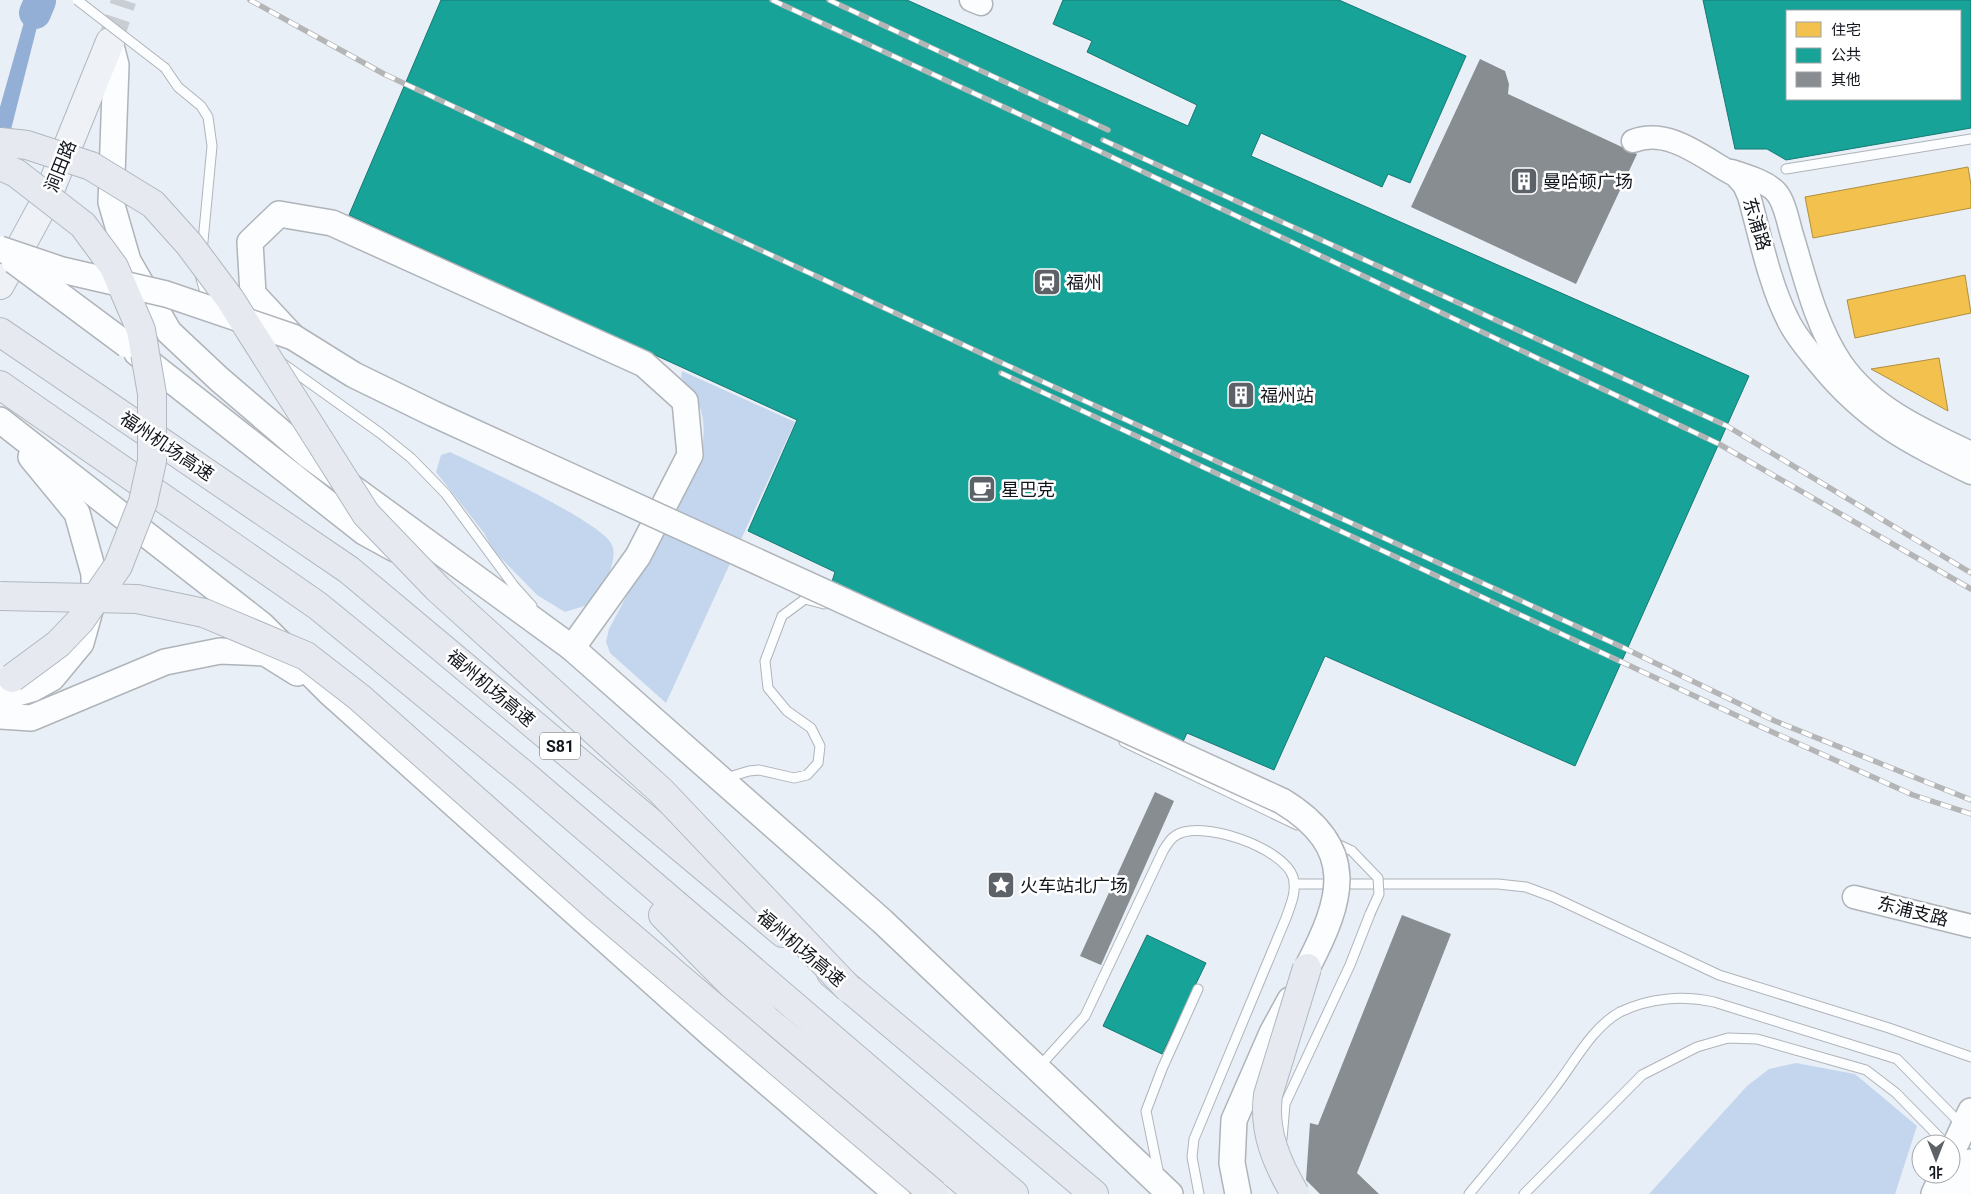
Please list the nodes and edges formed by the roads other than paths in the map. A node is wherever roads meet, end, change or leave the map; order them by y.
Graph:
1 (77, 0) edge
2 (110, 42) joint
3 (1971, 139) edge
4 (1634, 141) dead end
5 (0, 142) edge
6 (1712, 163) junction
7 (0, 166) edge
8 (1786, 169) dead end
9 (0, 250) edge
10 (0, 285) edge
11 (0, 332) edge
12 (293, 337) junction
13 (0, 385) edge
14 (1, 421) edge
15 (1971, 454) edge
16 (1971, 473) edge
17 (0, 596) edge
18 (572, 648) junction
19 (982, 675) dead end
20 (0, 683) edge
21 (330, 693) junction
22 (0, 698) edge
23 (0, 716) edge
24 (1118, 739) dead end
25 (522, 774) junction
26 (722, 780) junction
27 (1295, 884) junction
28 (1854, 897) dead end
29 (1971, 926) edge
30 (1307, 968) junction
31 (849, 989) junction
32 (1198, 989) dead end
33 (1971, 1057) edge
34 (1038, 1069) junction
35 (1967, 1119) edge
36 (1936, 1134) edge
37 (1961, 1134) edge
38 (1165, 1190) edge
39 (896, 1194) edge
40 (934, 1194) edge
41 (979, 1194) edge
42 (1014, 1194) edge
43 (1094, 1194) edge
44 (1199, 1194) edge
45 (1238, 1194) edge
46 (1289, 1194) edge
47 (1295, 1194) edge
48 (1469, 1194) edge
49 (1524, 1194) edge

1 - 18 lane, bridge
2 - 10 main road, 涧田路
2 - 18 main road
3 - 8 lane
4 - 6 street
5 - 31 highway, bridge
6 - 15 street, 东浦路
6 - 16 street, 东浦路
7 - 20 highway, bridge
9 - 12 main road, bridge
9 - 18 main road, bridge
11 - 31 highway, 福州机场高速 / S81, bridge
12 - 18 main road
12 - 30 main road, bridge
13 - 25 highway, S81
14 - 21 main road
14 - 22 main road
17 - 40 highway, bridge
18 - 26 main road
19 - 26 lane
21 - 23 main road
21 - 39 main road
24 - 46 lane, bridge
25 - 41 highway
25 - 42 highway, S81
26 - 34 main road
27 - 33 lane
27 - 34 lane
27 - 44 lane
28 - 29 street, 东浦支路
30 - 45 main road, bridge
30 - 47 highway, bridge
31 - 43 highway, 福州机场高速 / S81
32 - 38 lane
34 - 38 main road
35 - 37 main road
35 - 48 lane
36 - 49 lane

